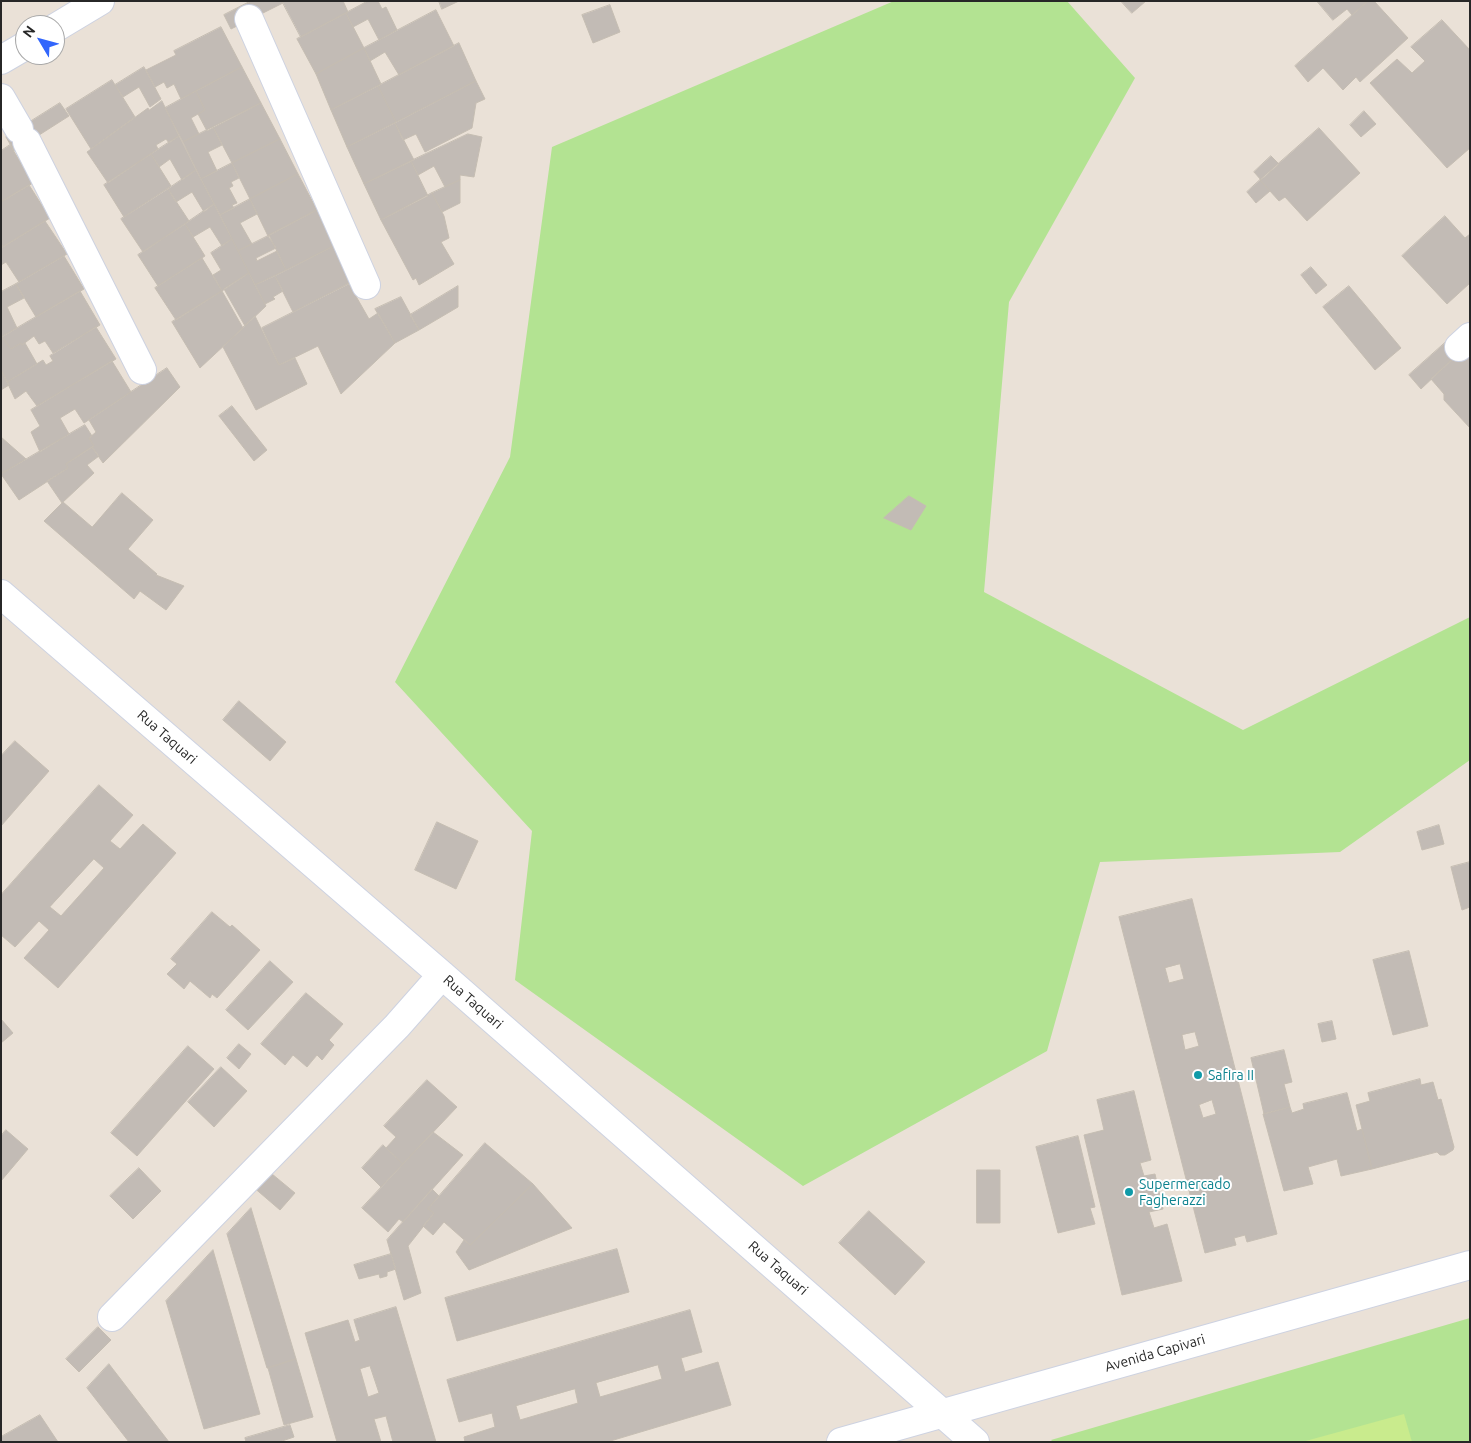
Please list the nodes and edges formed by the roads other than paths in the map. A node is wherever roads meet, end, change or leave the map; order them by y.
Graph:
1 (100, 1) edge
2 (245, 9) edge
3 (65, 22) edge
4 (15, 52) edge
5 (1, 60) edge
6 (1, 98) edge
7 (366, 285) dead end
8 (142, 370) dead end
9 (1, 594) edge
10 (442, 975) junction
11 (1470, 1265) edge
12 (112, 1317) dead end
13 (942, 1412) junction
14 (840, 1442) edge
15 (975, 1442) edge

1 - 3 street
2 - 7 street
4 - 5 street
6 - 8 street
9 - 10 street, Rua Taquari
10 - 12 street
10 - 13 street, Rua Taquari
11 - 13 street, Avenida Capivari
13 - 14 street, Avenida Capivari
13 - 15 street, Rua Taquari

